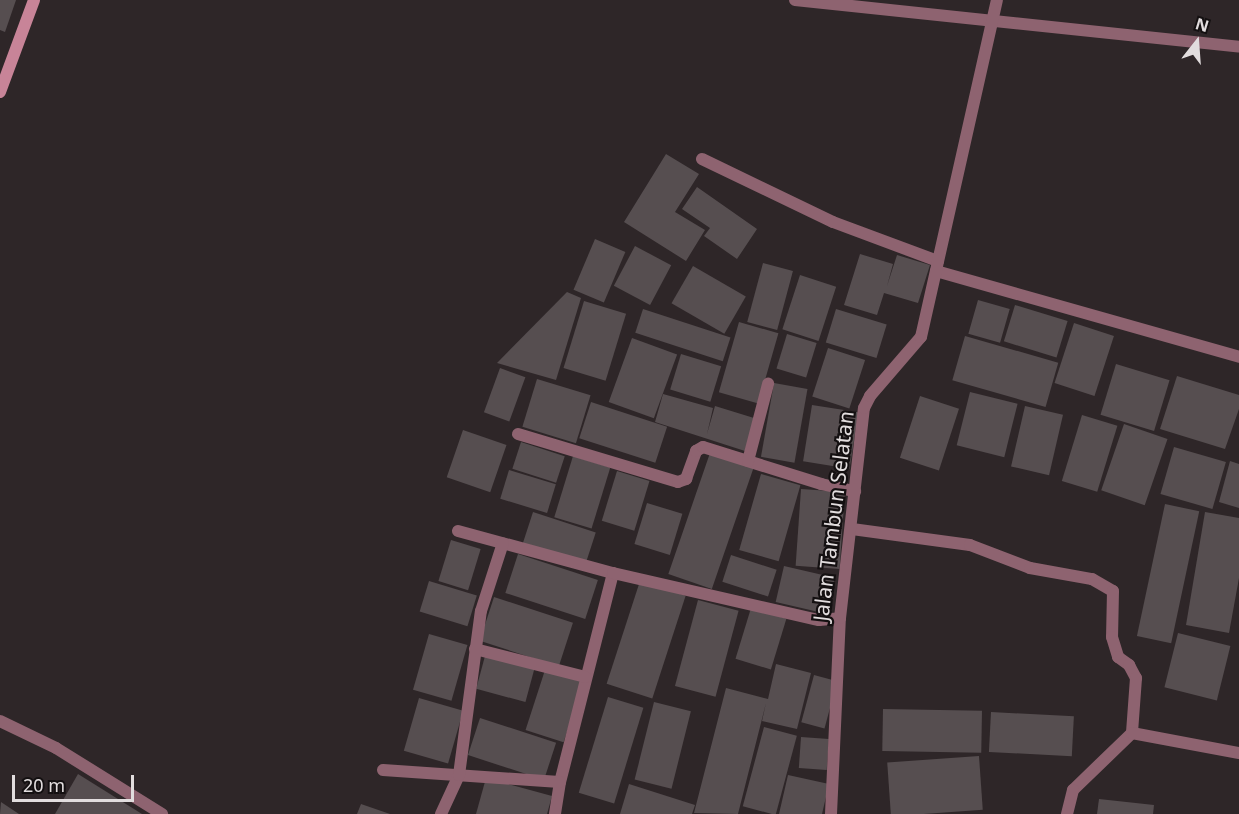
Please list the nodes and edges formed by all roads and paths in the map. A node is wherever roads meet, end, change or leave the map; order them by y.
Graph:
1 (34, 0) edge
2 (795, 0) edge
3 (998, 0) edge
4 (993, 20) junction
5 (1239, 47) edge
6 (0, 92) edge
7 (702, 159) dead end
8 (937, 266) junction
9 (1239, 357) edge
10 (768, 384) dead end
11 (518, 434) dead end
12 (748, 461) junction
13 (855, 491) junction
14 (852, 529) junction
15 (459, 531) dead end
16 (504, 543) junction
17 (613, 573) junction
18 (840, 618) junction
19 (475, 649) junction
20 (586, 677) junction
21 (0, 721) edge
22 (1132, 733) junction
23 (1239, 753) edge
24 (383, 770) dead end
25 (459, 776) junction
26 (560, 782) junction
27 (162, 814) edge
28 (441, 814) edge
29 (555, 814) edge
30 (831, 814) edge
31 (1067, 814) edge

1 - 6 street
2 - 4 street
3 - 4 street, Jalan Tambun Selatan
4 - 5 street
4 - 8 street, Jalan Tambun Selatan
7 - 8 street
8 - 9 street
8 - 13 street, Jalan Tambun Selatan
10 - 12 street
11 - 12 street
12 - 13 street
13 - 14 street, Jalan Tambun Selatan
14 - 18 street, Jalan Tambun Selatan
14 - 22 street
15 - 16 street
16 - 17 street
16 - 19 street
17 - 18 street
17 - 20 street
18 - 30 street, Jalan Tambun Selatan
19 - 20 street
19 - 25 street
20 - 26 street
21 - 27 street
22 - 23 street
22 - 31 street
24 - 25 street
25 - 26 street
25 - 28 street
26 - 29 street

